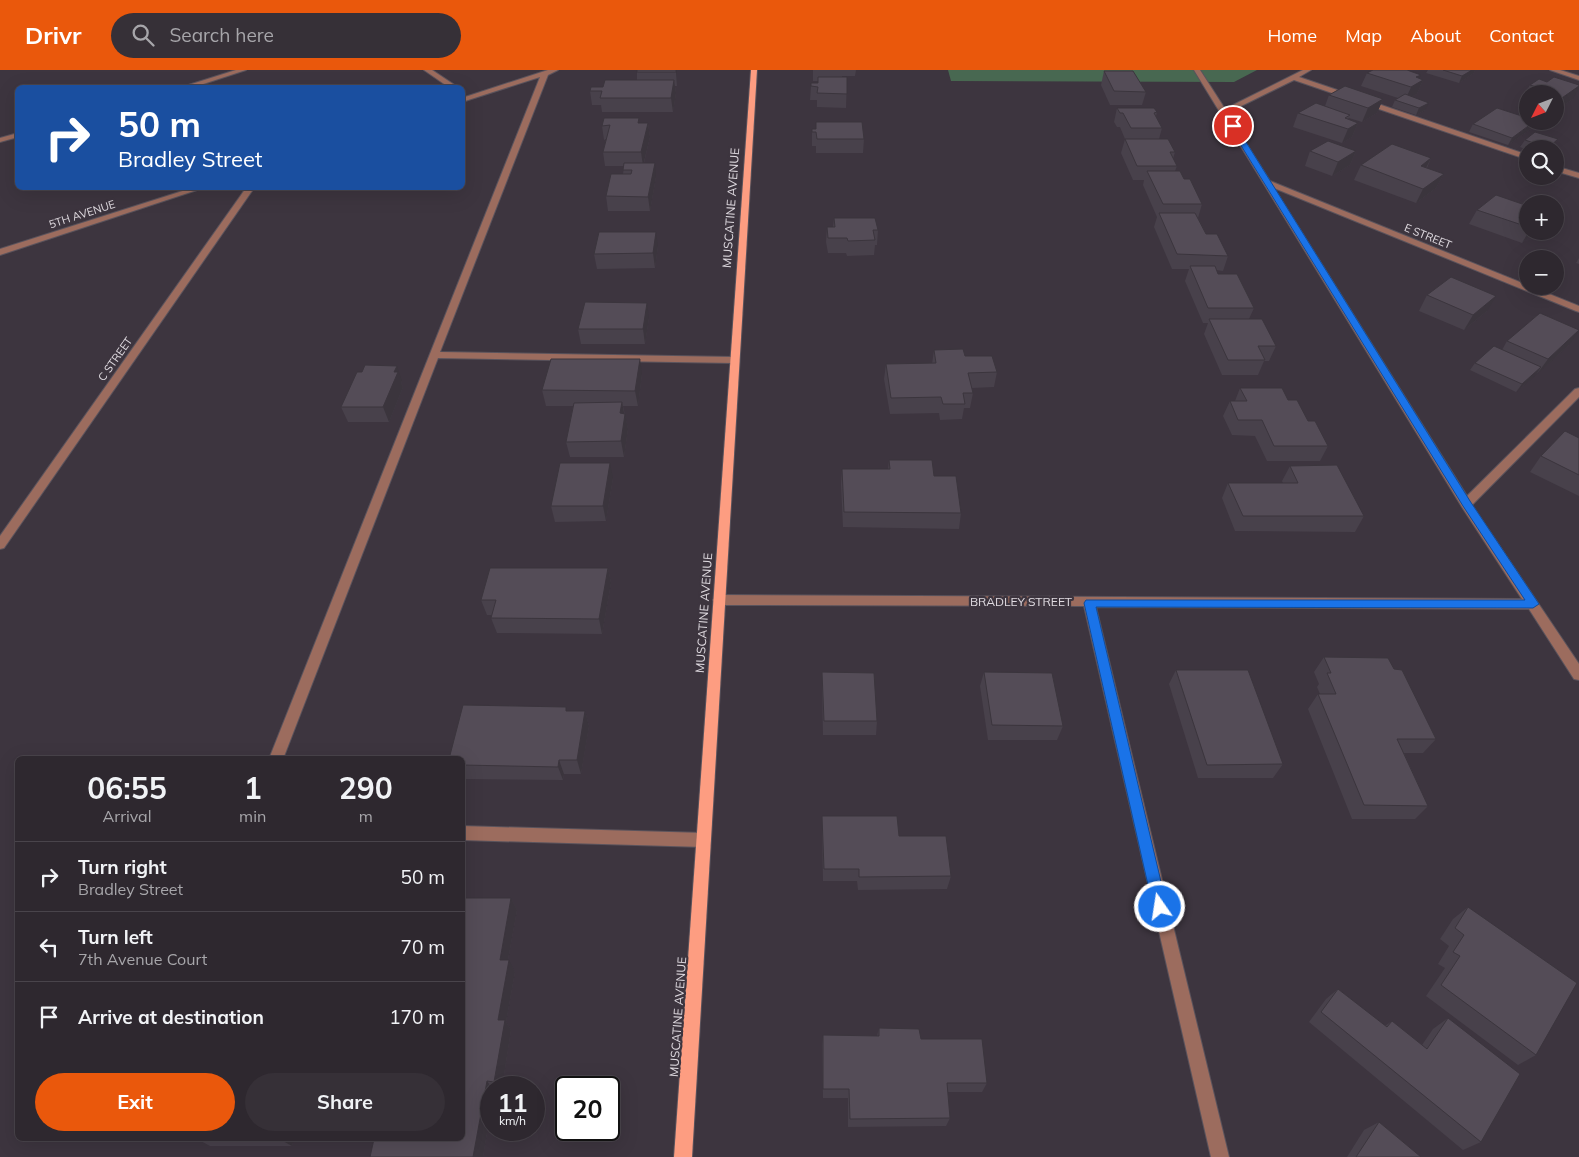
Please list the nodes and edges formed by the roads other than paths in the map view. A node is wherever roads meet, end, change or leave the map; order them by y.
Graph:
1 (243, 70) edge
2 (427, 70) edge
3 (754, 70) edge
4 (1197, 70) edge
5 (1308, 70) edge
6 (1553, 70) edge
7 (550, 72) edge
8 (1295, 78) junction
9 (1579, 78) edge
10 (192, 85) edge
11 (451, 85) edge
12 (465, 94) edge
13 (470, 97) junction
14 (465, 99) edge
15 (1224, 112) junction
16 (15, 136) edge
17 (0, 140) edge
18 (1519, 155) edge
19 (1564, 171) edge
20 (1579, 176) edge
21 (1269, 183) junction
22 (193, 190) edge
23 (249, 190) edge
24 (0, 252) edge
25 (1579, 309) edge
26 (434, 355) junction
27 (734, 360) junction
28 (1579, 391) edge
29 (1466, 504) junction
30 (0, 545) edge
31 (719, 600) junction
32 (1090, 603) junction
33 (1533, 604) junction
34 (1579, 675) edge
35 (277, 756) edge
36 (465, 832) edge
37 (704, 840) junction
38 (683, 1157) edge
39 (1220, 1157) edge

1 - 10 street
2 - 11 street
3 - 27 main road, MUSCATINE AVENUE
4 - 15 street
5 - 8 street
6 - 9 street
7 - 13 street
7 - 26 street
8 - 15 street
8 - 18 street
12 - 13 street
13 - 14 street
15 - 21 street
16 - 17 street
19 - 20 street
21 - 25 street, E STREET
21 - 29 street
22 - 24 street, 5TH AVENUE
23 - 30 street, C STREET
26 - 27 street
26 - 35 street
27 - 31 main road, MUSCATINE AVENUE
28 - 29 street
29 - 33 street
31 - 32 street, BRADLEY STREET
31 - 37 main road, MUSCATINE AVENUE
32 - 33 street, BRADLEY STREET
32 - 39 street
33 - 34 street
36 - 37 street
37 - 38 main road, MUSCATINE AVENUE

